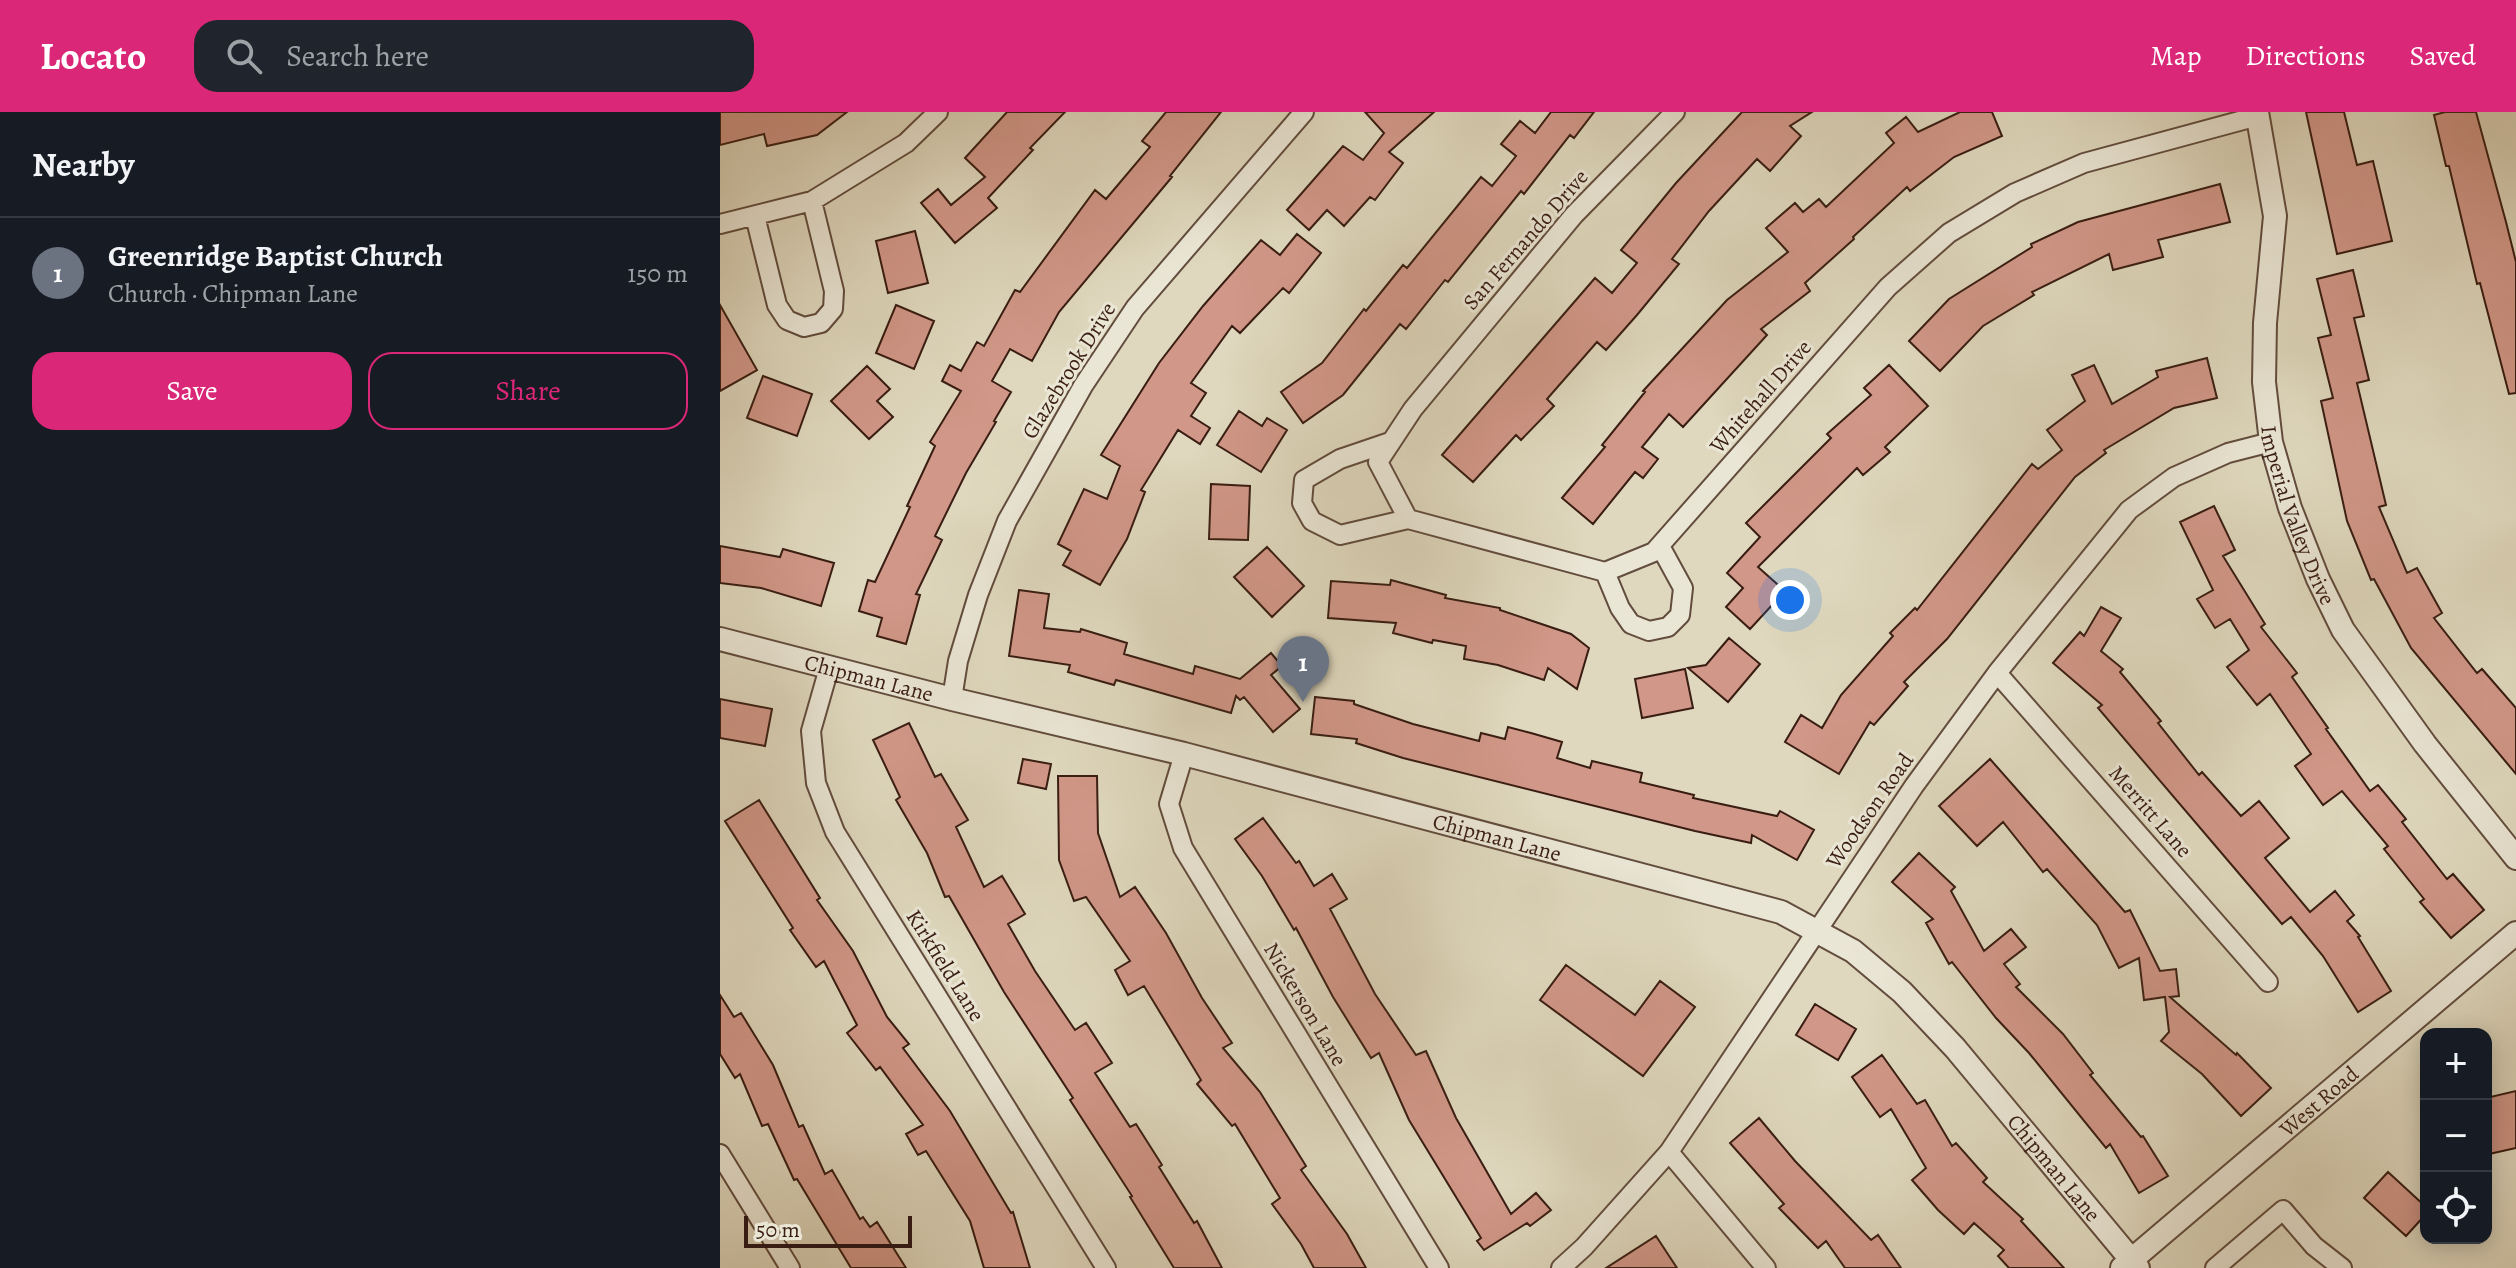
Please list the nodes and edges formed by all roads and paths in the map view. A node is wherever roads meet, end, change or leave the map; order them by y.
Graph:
1 (938, 112) edge
2 (1304, 112) edge
3 (1675, 112) edge
4 (2257, 114) edge
5 (812, 201) junction
6 (755, 216) junction
7 (720, 224) edge
8 (1390, 442) junction
9 (2271, 442) junction
10 (1408, 519) junction
11 (1660, 546) junction
12 (1605, 572) junction
13 (720, 639) edge
14 (829, 668) junction
15 (1997, 673) junction
16 (952, 699) junction
17 (1184, 754) junction
18 (2516, 858) edge
19 (1816, 931) junction
20 (2516, 933) edge
21 (2268, 982) dead end
22 (1669, 1152) junction
23 (720, 1154) edge
24 (2130, 1265) edge
25 (790, 1268) edge
26 (1106, 1268) edge
27 (1439, 1268) edge
28 (1561, 1268) edge
29 (1766, 1268) edge
30 (2215, 1268) edge
31 (2342, 1268) edge

1 - 5 street
2 - 16 street, Glazebrook Drive
3 - 8 street, San Fernando Drive
4 - 9 street, Imperial Valley Drive
4 - 11 street, Whitehall Drive
5 - 6 street
5 - 6 street
6 - 7 street
8 - 10 street
8 - 10 street
9 - 15 street, Woodson Road
9 - 18 street, Imperial Valley Drive
10 - 12 street
11 - 12 street, Whitehall Drive
11 - 12 street
13 - 14 street, Chipman Lane
14 - 16 street, Chipman Lane
14 - 26 street, Kirkfield Lane
15 - 19 street, Woodson Road
15 - 21 street, Merritt Lane
16 - 17 street, Chipman Lane
17 - 19 street, Chipman Lane
17 - 27 street, Nickerson Lane
19 - 22 street, Woodson Road
19 - 24 street, Chipman Lane
20 - 24 street, West Road
22 - 28 street, Woodson Road
22 - 29 street
23 - 25 street
30 - 31 street

